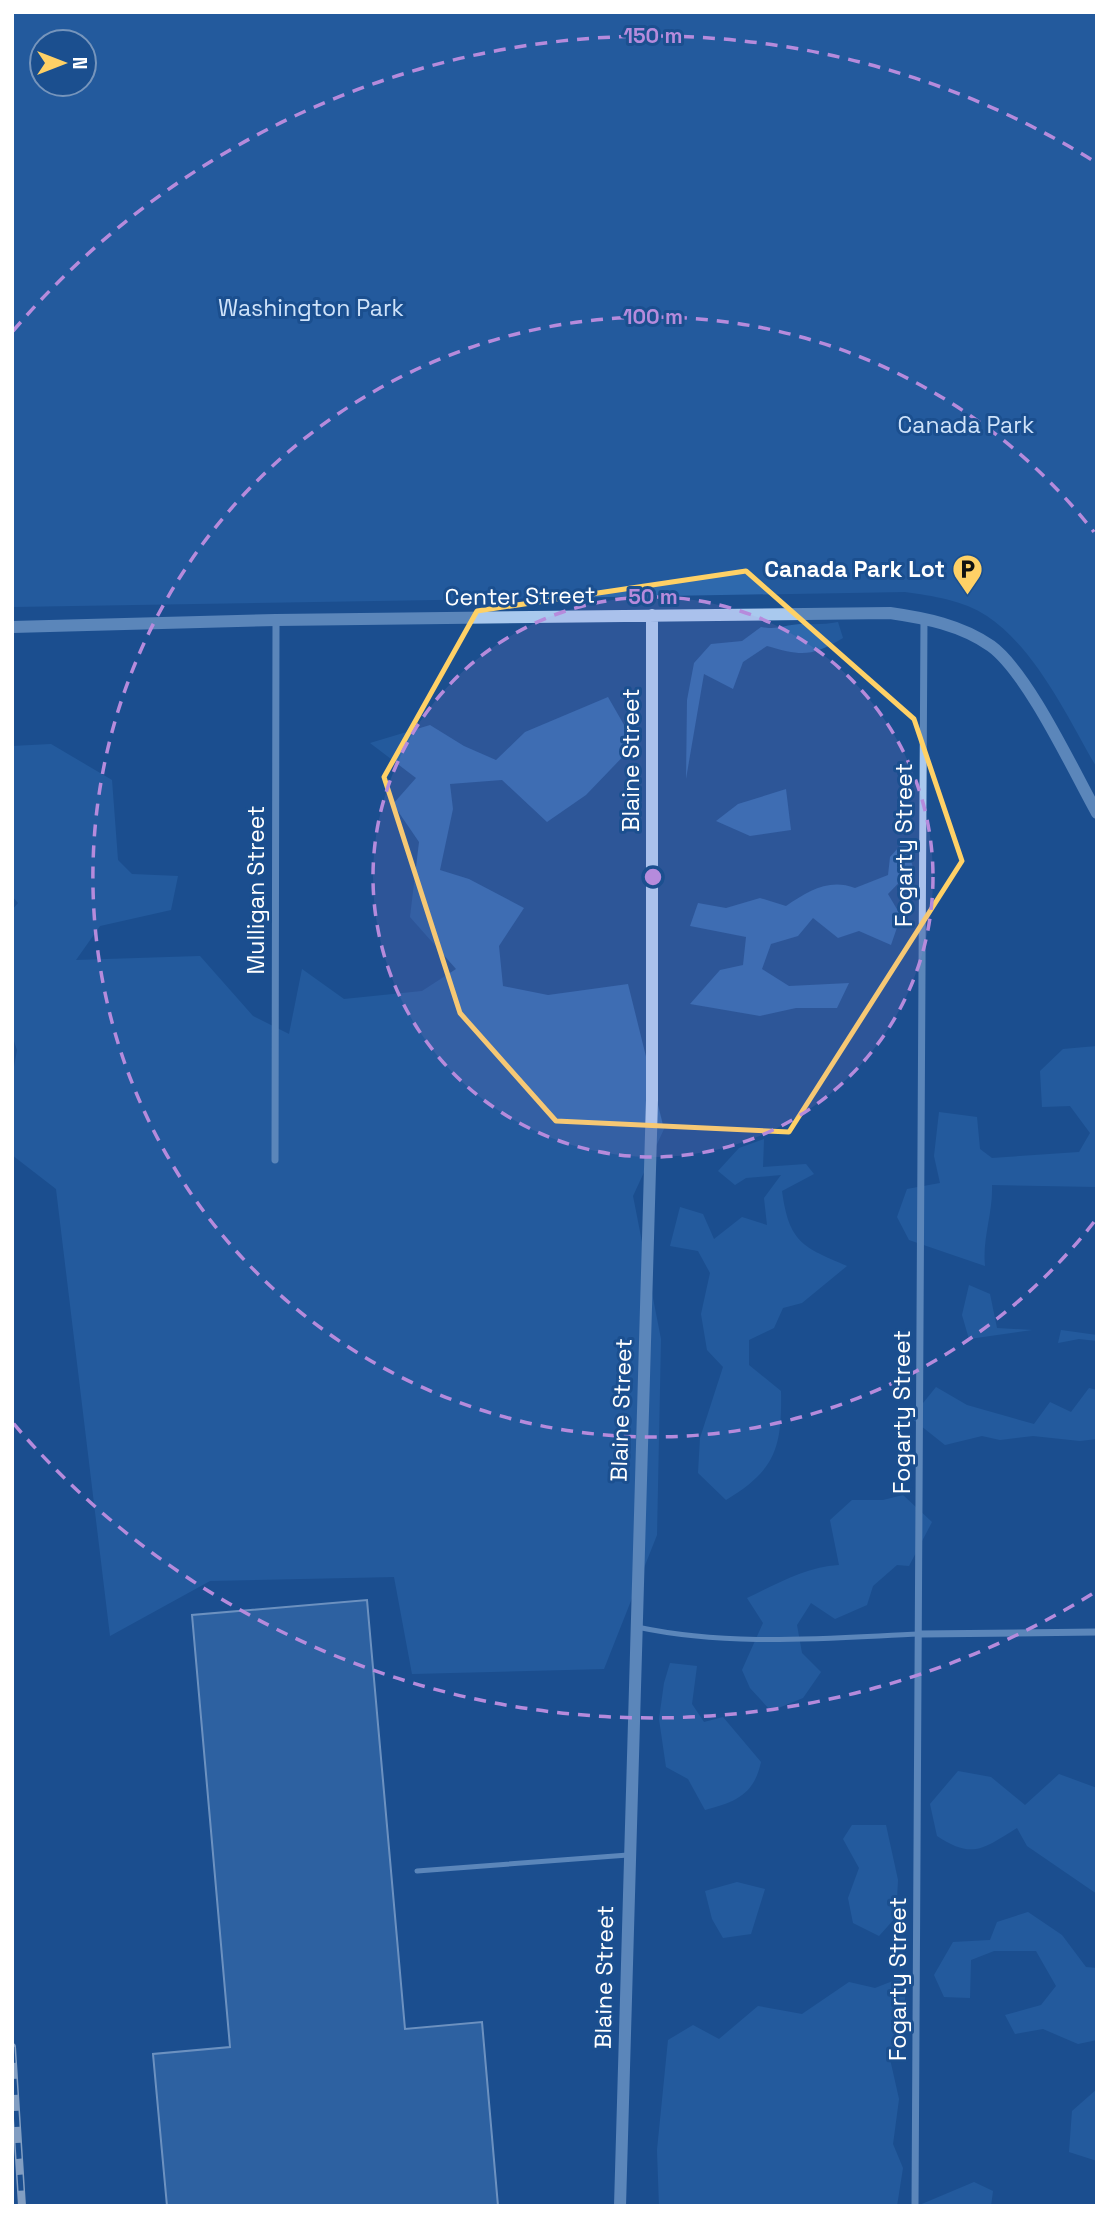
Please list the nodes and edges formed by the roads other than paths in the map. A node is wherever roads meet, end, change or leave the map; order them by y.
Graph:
1 (652, 615) junction
2 (924, 618) junction
3 (276, 620) junction
4 (12, 627) edge
5 (1097, 813) edge
6 (275, 1160) dead end
7 (636, 1626) junction
8 (1097, 1632) edge
9 (920, 1634) junction
10 (628, 1855) junction
11 (416, 1871) dead end
12 (620, 2206) edge
13 (915, 2206) edge

1 - 2 street, Center Street
1 - 3 street, Center Street
1 - 7 street, Blaine Street
2 - 5 street, Center Street
2 - 9 street, Fogarty Street
3 - 4 street, Center Street
3 - 6 street, Mulligan Street
7 - 9 lane
7 - 10 street, Blaine Street
8 - 9 street
9 - 13 street, Fogarty Street
10 - 11 lane
10 - 12 street, Blaine Street

